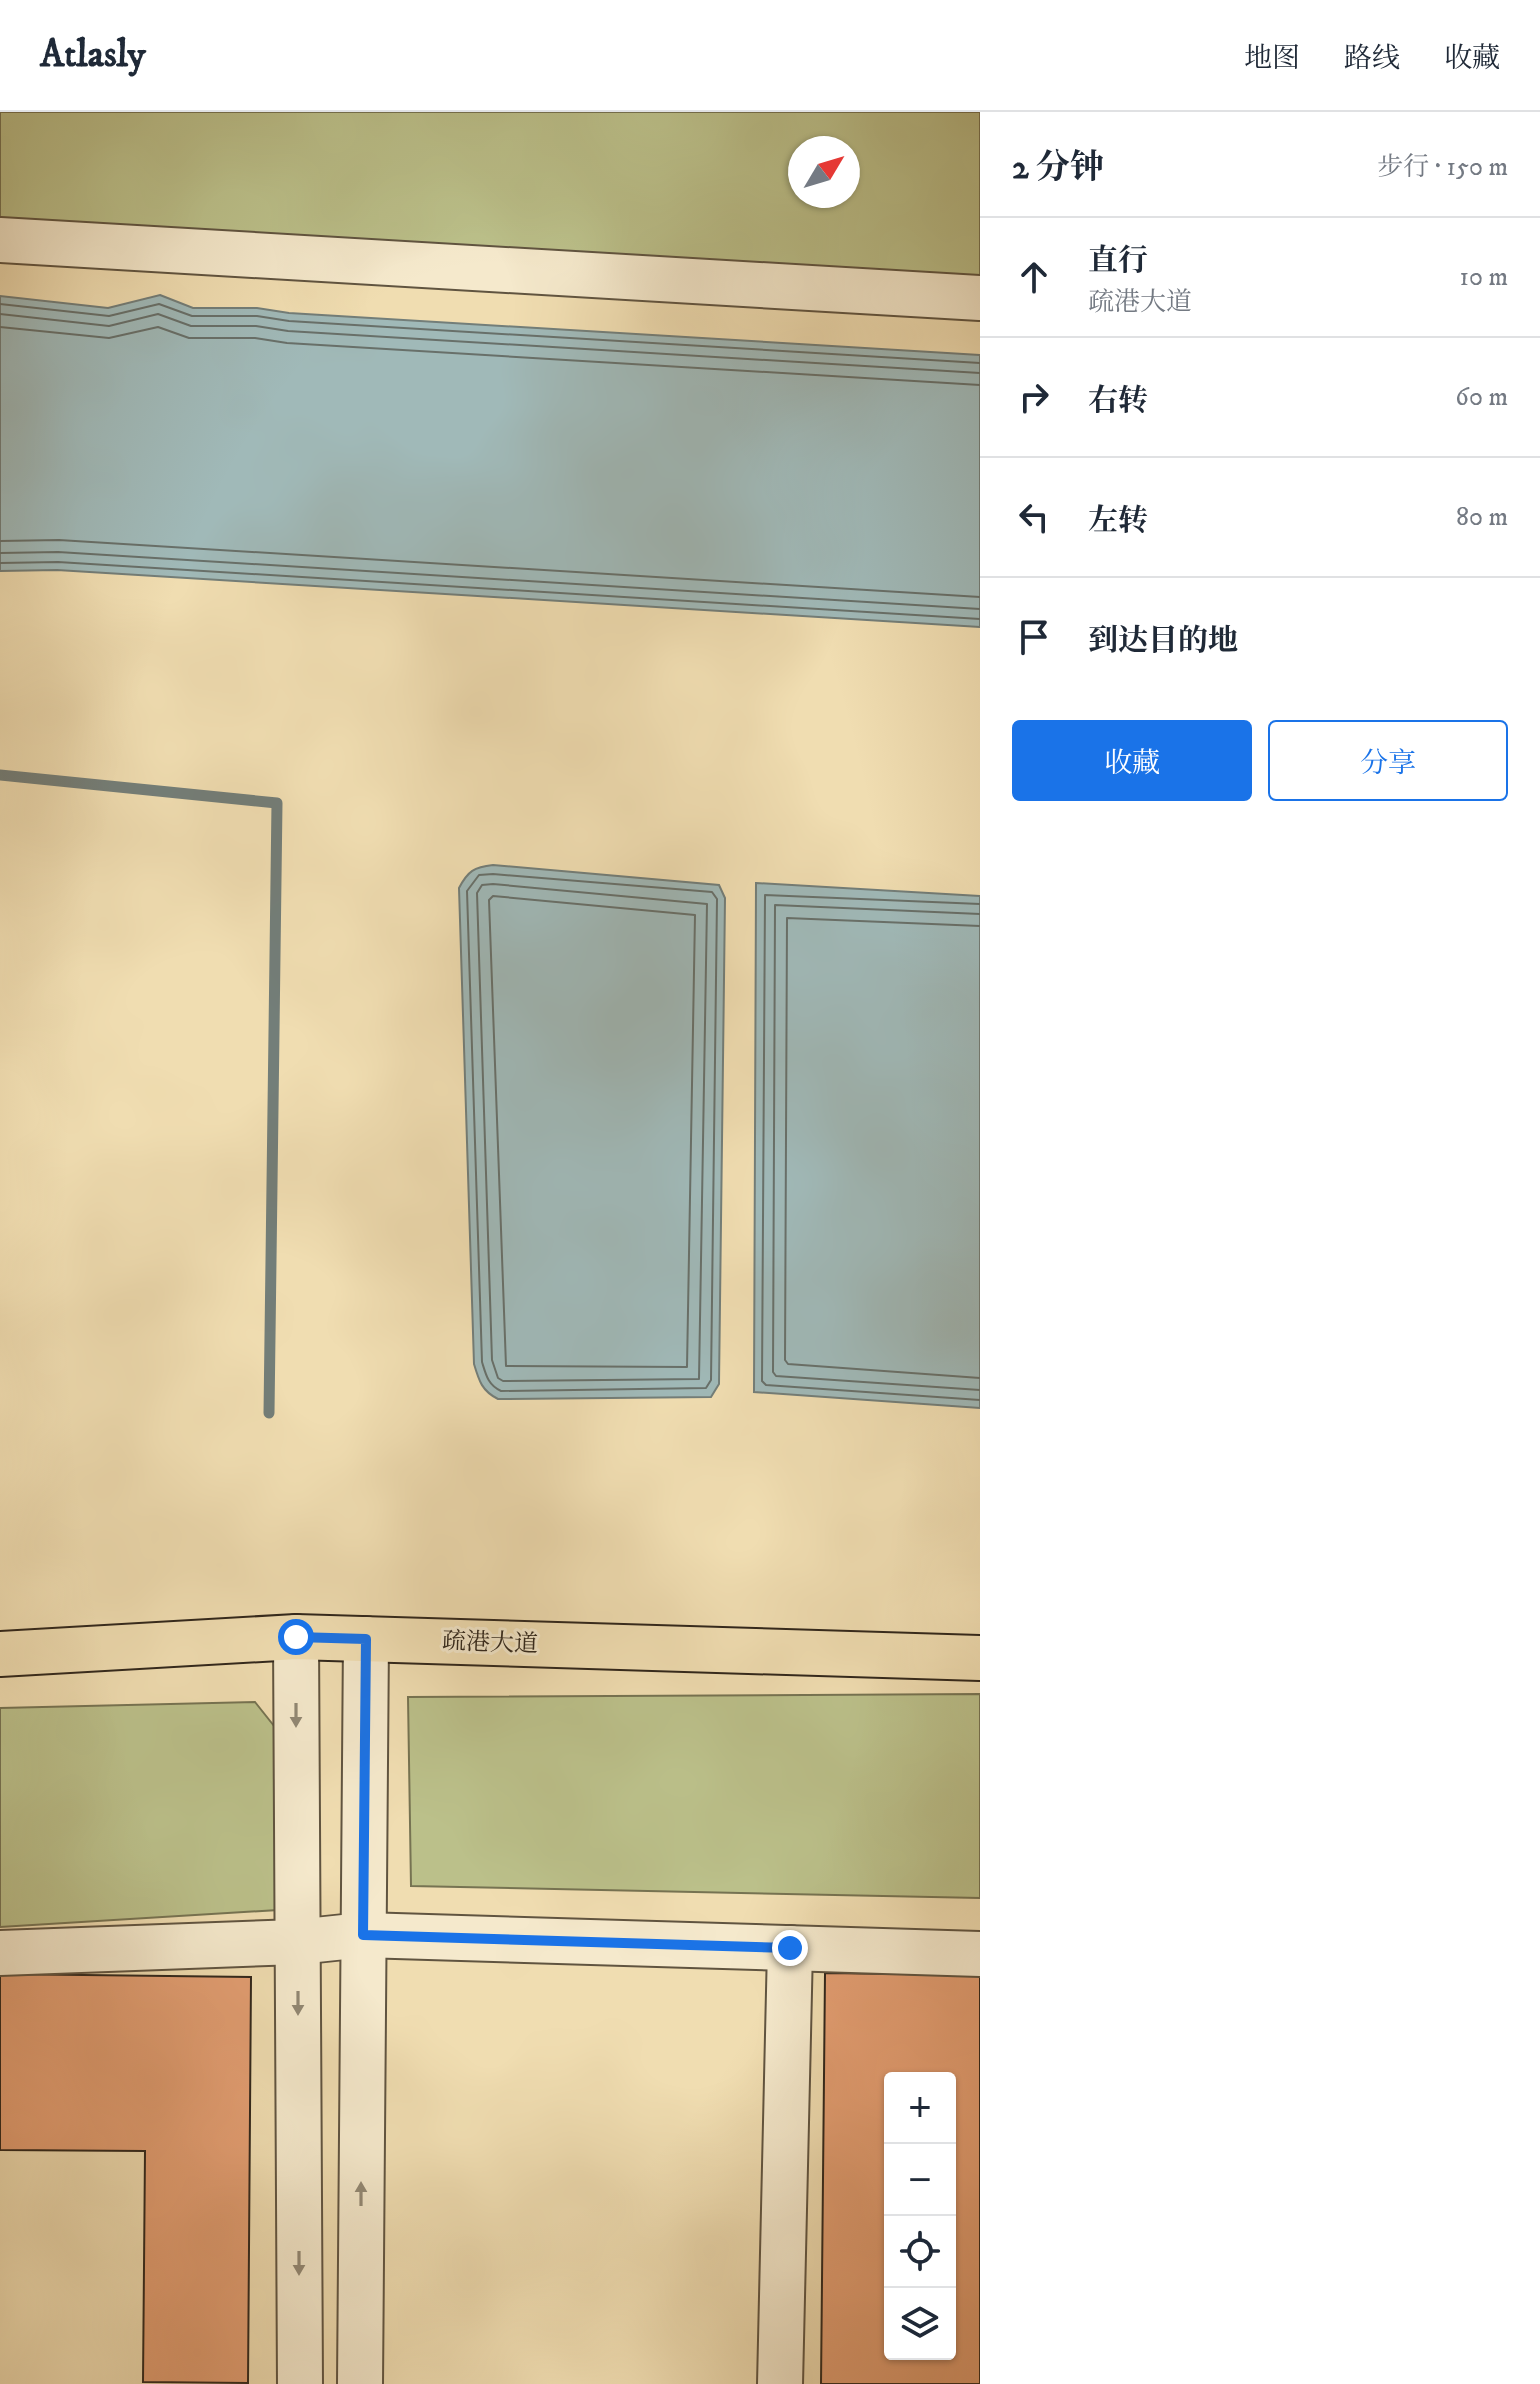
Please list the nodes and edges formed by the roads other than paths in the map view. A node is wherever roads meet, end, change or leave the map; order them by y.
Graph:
1 (0, 240) edge
2 (980, 298) edge
3 (296, 1637) junction
4 (366, 1639) junction
5 (0, 1654) edge
6 (980, 1658) edge
7 (363, 1935) junction
8 (297, 1942) junction
9 (790, 1948) junction
10 (0, 1953) edge
11 (980, 1954) edge
12 (300, 2384) edge
13 (360, 2384) edge
14 (780, 2384) edge

1 - 2 lane
3 - 4 main road, 疏港大道
3 - 5 main road, 疏港大道
3 -> 8 lane
4 - 6 main road, 疏港大道
4 - 7 lane
7 - 8 lane
7 - 9 lane
13 -> 7 lane
8 - 10 lane
8 -> 12 lane
9 - 11 lane
9 - 14 lane

